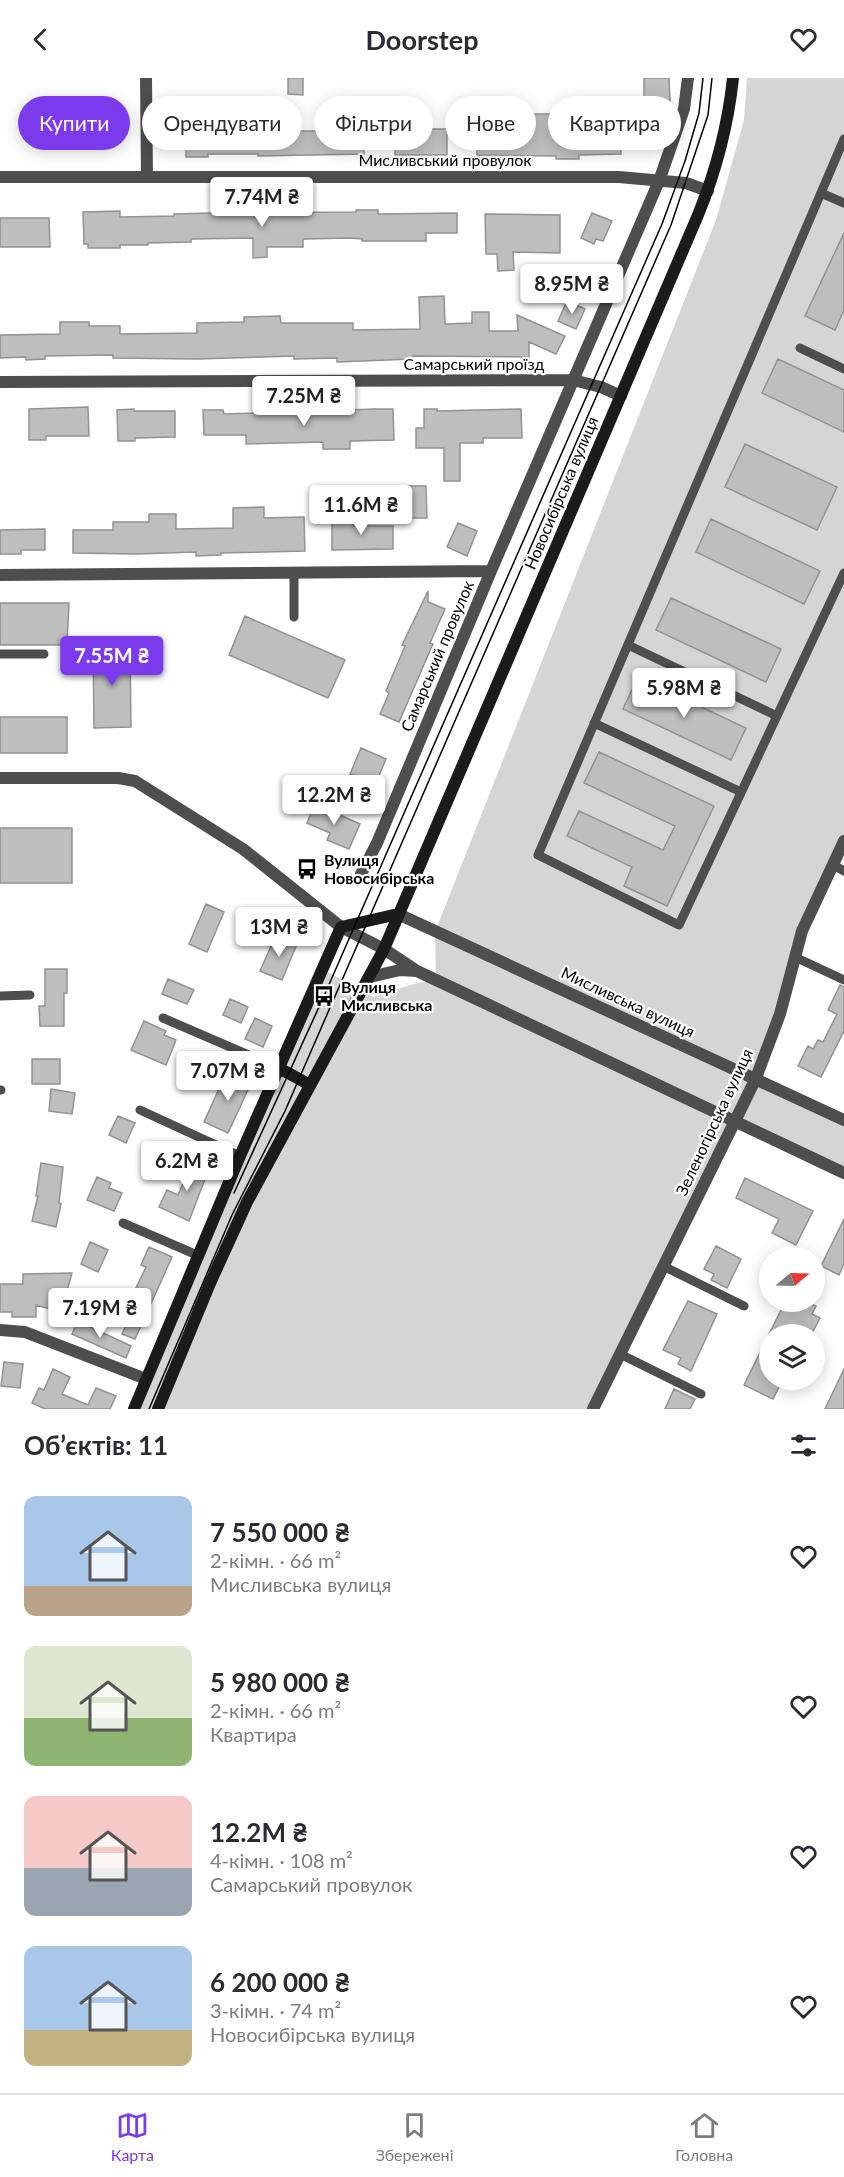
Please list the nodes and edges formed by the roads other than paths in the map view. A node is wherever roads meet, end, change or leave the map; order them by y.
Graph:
1 (146, 78) edge
2 (688, 78) edge
3 (733, 78) edge
4 (844, 139) edge
5 (0, 177) edge
6 (147, 177) junction
7 (659, 181) junction
8 (708, 191) junction
9 (821, 193) junction
10 (844, 203) edge
11 (800, 348) dead end
12 (844, 369) edge
13 (573, 380) junction
14 (0, 382) edge
15 (621, 396) junction
16 (491, 571) junction
17 (294, 573) junction
18 (844, 573) edge
19 (0, 575) edge
20 (294, 617) dead end
21 (627, 645) junction
22 (0, 654) edge
23 (44, 654) dead end
24 (777, 716) junction
25 (594, 723) junction
26 (0, 778) edge
27 (741, 792) junction
28 (844, 842) edge
29 (838, 868) edge
30 (361, 874) dead end
31 (398, 914) junction
32 (342, 927) junction
33 (384, 949) junction
34 (797, 958) junction
35 (415, 970) junction
36 (370, 977) junction
37 (844, 980) edge
38 (30, 995) dead end
39 (0, 996) edge
40 (163, 1018) dead end
41 (279, 1068) junction
42 (756, 1078) junction
43 (310, 1085) junction
44 (140, 1110) dead end
45 (844, 1120) edge
46 (735, 1121) junction
47 (240, 1156) junction
48 (844, 1173) edge
49 (123, 1223) dead end
50 (197, 1255) junction
51 (663, 1266) junction
52 (744, 1306) dead end
53 (0, 1330) edge
54 (620, 1354) junction
55 (147, 1379) junction
56 (701, 1394) dead end
57 (134, 1409) edge
58 (158, 1409) edge
59 (593, 1409) edge

1 - 6 street
2 - 7 street, Новосибірська вулиця
3 - 8 main road, Новосибірська вулиця
4 - 9 lane
5 - 6 street, Мисливський провулок
6 - 7 street, Мисливський провулок
7 - 8 street, Мисливський провулок
7 - 13 street, Новосибірська вулиця
8 - 15 main road, Новосибірська вулиця
9 - 10 lane
9 - 21 lane
11 - 12 lane
13 - 14 street, Самарський проїзд
13 - 15 street, Самарський проїзд
13 - 16 street, Новосибірська вулиця
15 - 31 main road, Новосибірська вулиця
16 - 17 street, Самарський провулок
16 - 30 street, Самарський провулок
17 - 19 street, Самарський провулок
17 - 20 lane
18 - 24 lane
21 - 24 lane
21 - 25 lane
22 - 23 lane
24 - 27 lane
25 - 27 lane
25 - 27 lane
26 - 32 street
28 - 29 street, Зеленогірська вулиця
29 - 34 street, Зеленогірська вулиця
31 - 32 main road
31 - 33 main road, Новосибірська вулиця
31 - 42 street, Мисливська вулиця
32 - 33 street
32 - 41 main road
33 - 35 street
33 - 36 main road, Новосибірська вулиця
34 - 37 lane
34 - 42 street, Зеленогірська вулиця
35 - 36 street
35 - 46 street
36 - 43 main road, Новосибірська вулиця
38 - 39 lane
40 - 41 lane
41 - 43 main road
41 - 47 main road
42 - 45 street, Мисливська вулиця
42 - 46 street, Зеленогірська вулиця
43 - 58 main road, Новосибірська вулиця
44 - 47 lane
46 - 48 street
46 - 51 street, Зеленогірська вулиця
47 - 50 main road
49 - 50 lane
50 - 55 main road
51 - 52 lane
51 - 54 street, Зеленогірська вулиця
53 - 55 street
54 - 56 lane
54 - 59 street, Зеленогірська вулиця
55 - 57 main road

